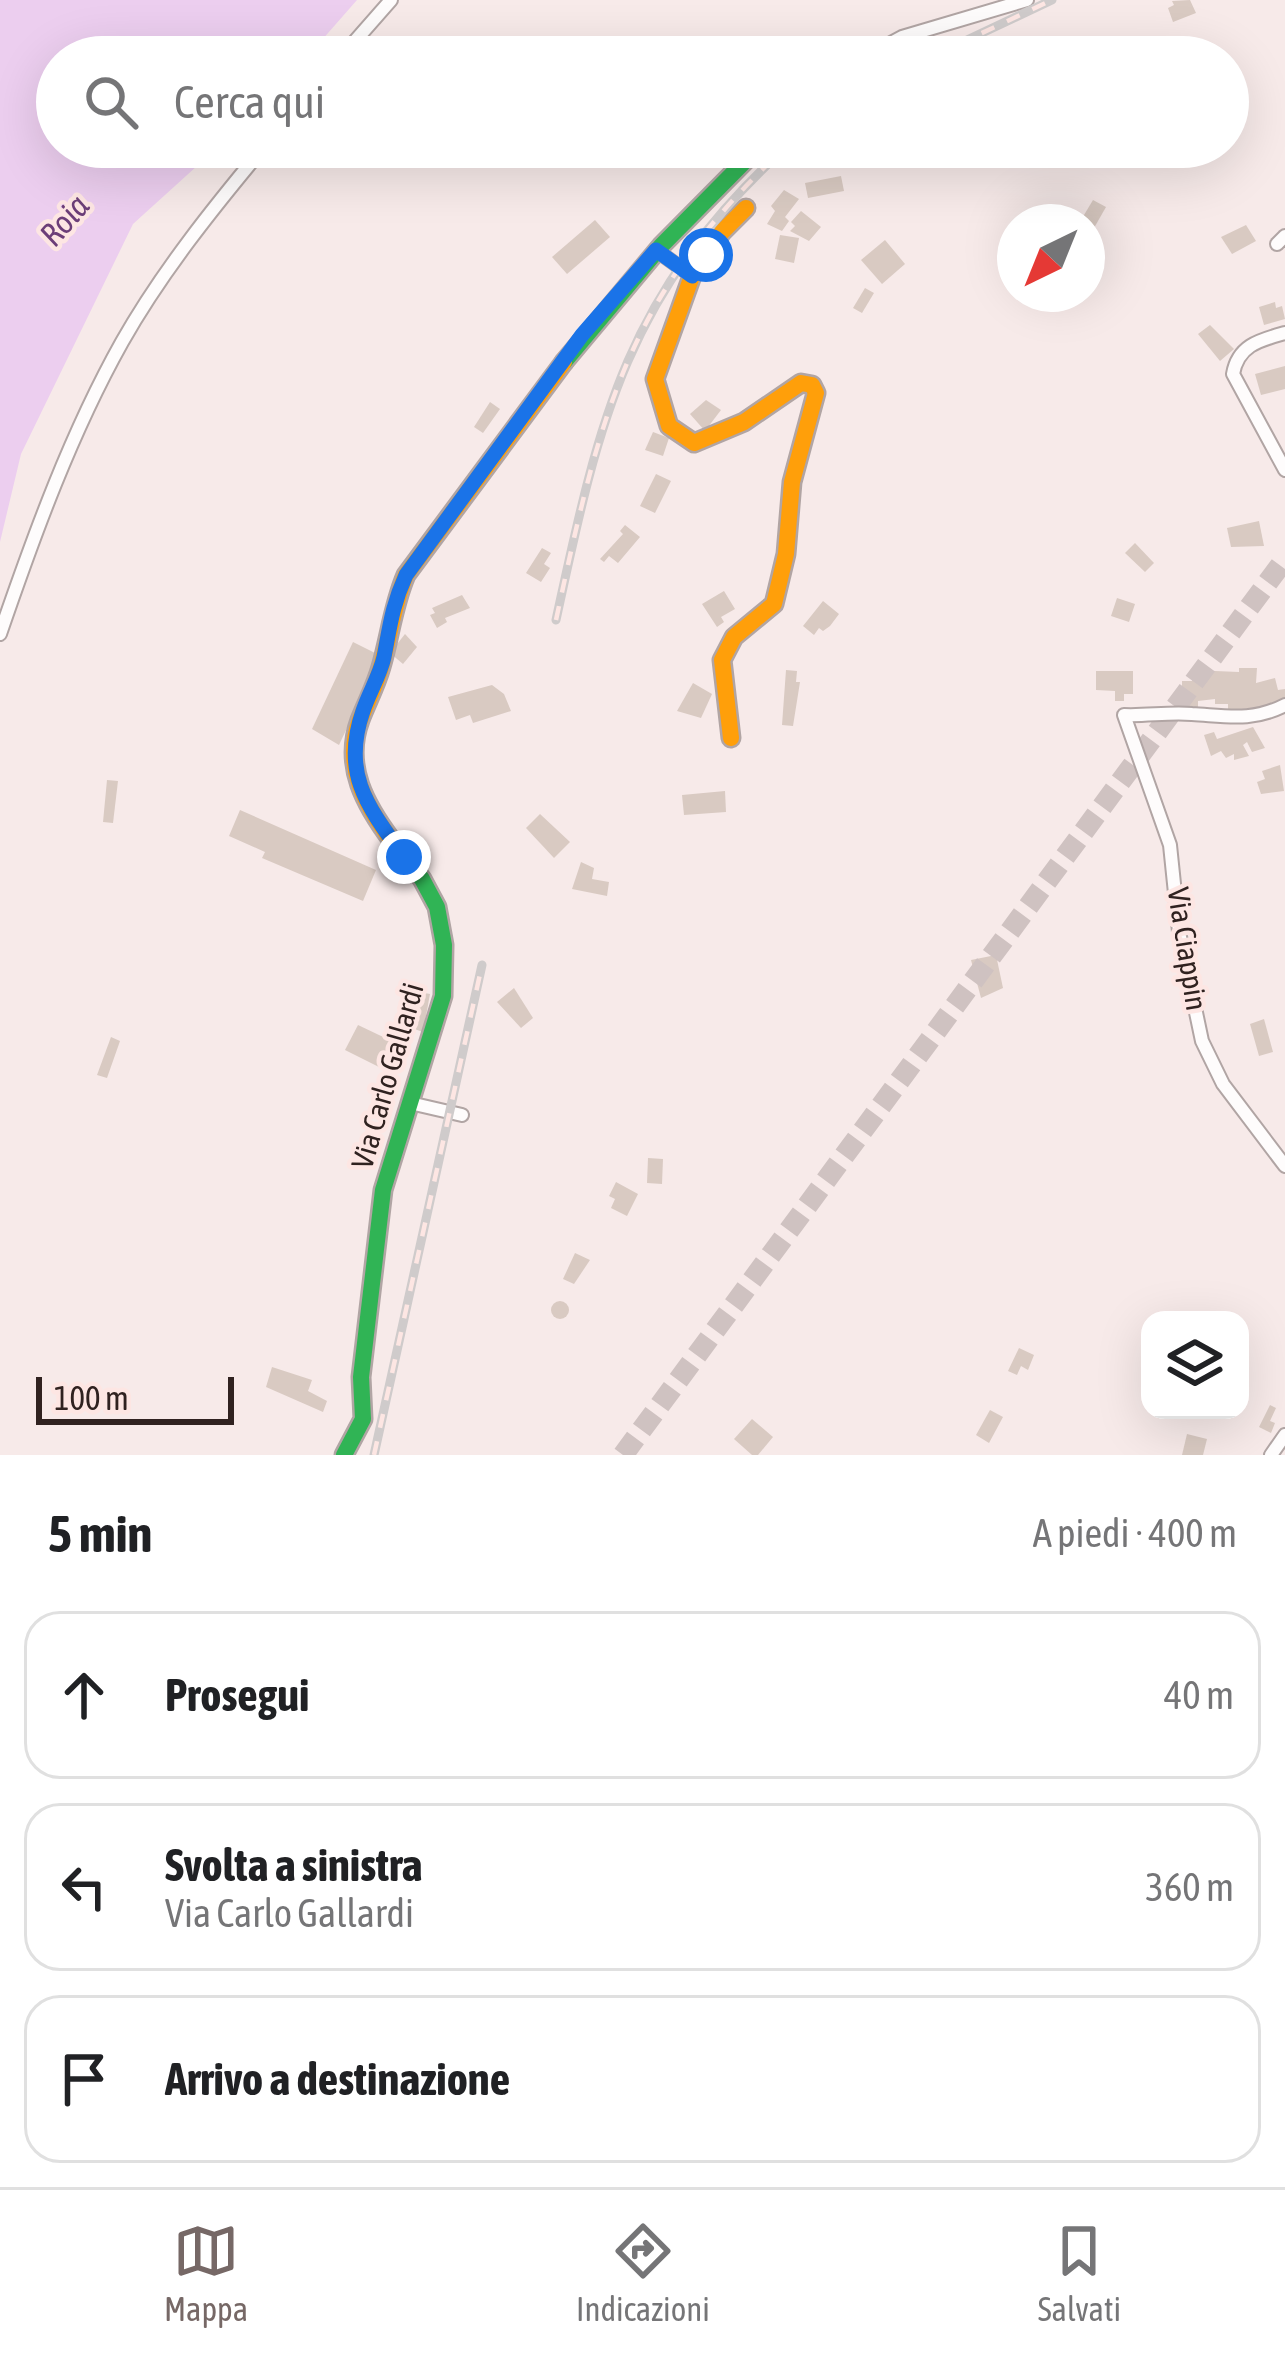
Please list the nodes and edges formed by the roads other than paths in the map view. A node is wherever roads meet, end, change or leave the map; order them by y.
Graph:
1 (392, 0) edge
2 (1027, 0) edge
3 (360, 36) edge
4 (905, 36) edge
5 (246, 168) edge
6 (737, 168) edge
7 (746, 208) dead end
8 (656, 250) junction
9 (692, 276) junction
10 (1285, 333) edge
11 (1285, 470) edge
12 (0, 634) edge
13 (1285, 705) edge
14 (731, 738) dead end
15 (410, 1103) junction
16 (462, 1115) dead end
17 (1285, 1166) edge
18 (1285, 1435) edge
19 (344, 1455) edge
20 (1271, 1455) edge

1 - 3 street
2 - 4 street
5 - 12 street
6 - 8 street, Via Carlo Gallardi
7 - 9 street
8 - 9 street
8 - 15 street, Via Carlo Gallardi
9 - 14 street
10 - 11 street
13 - 17 street, Via Ciappin
15 - 16 street
15 - 19 street, Via Carlo Gallardi
18 - 20 street

